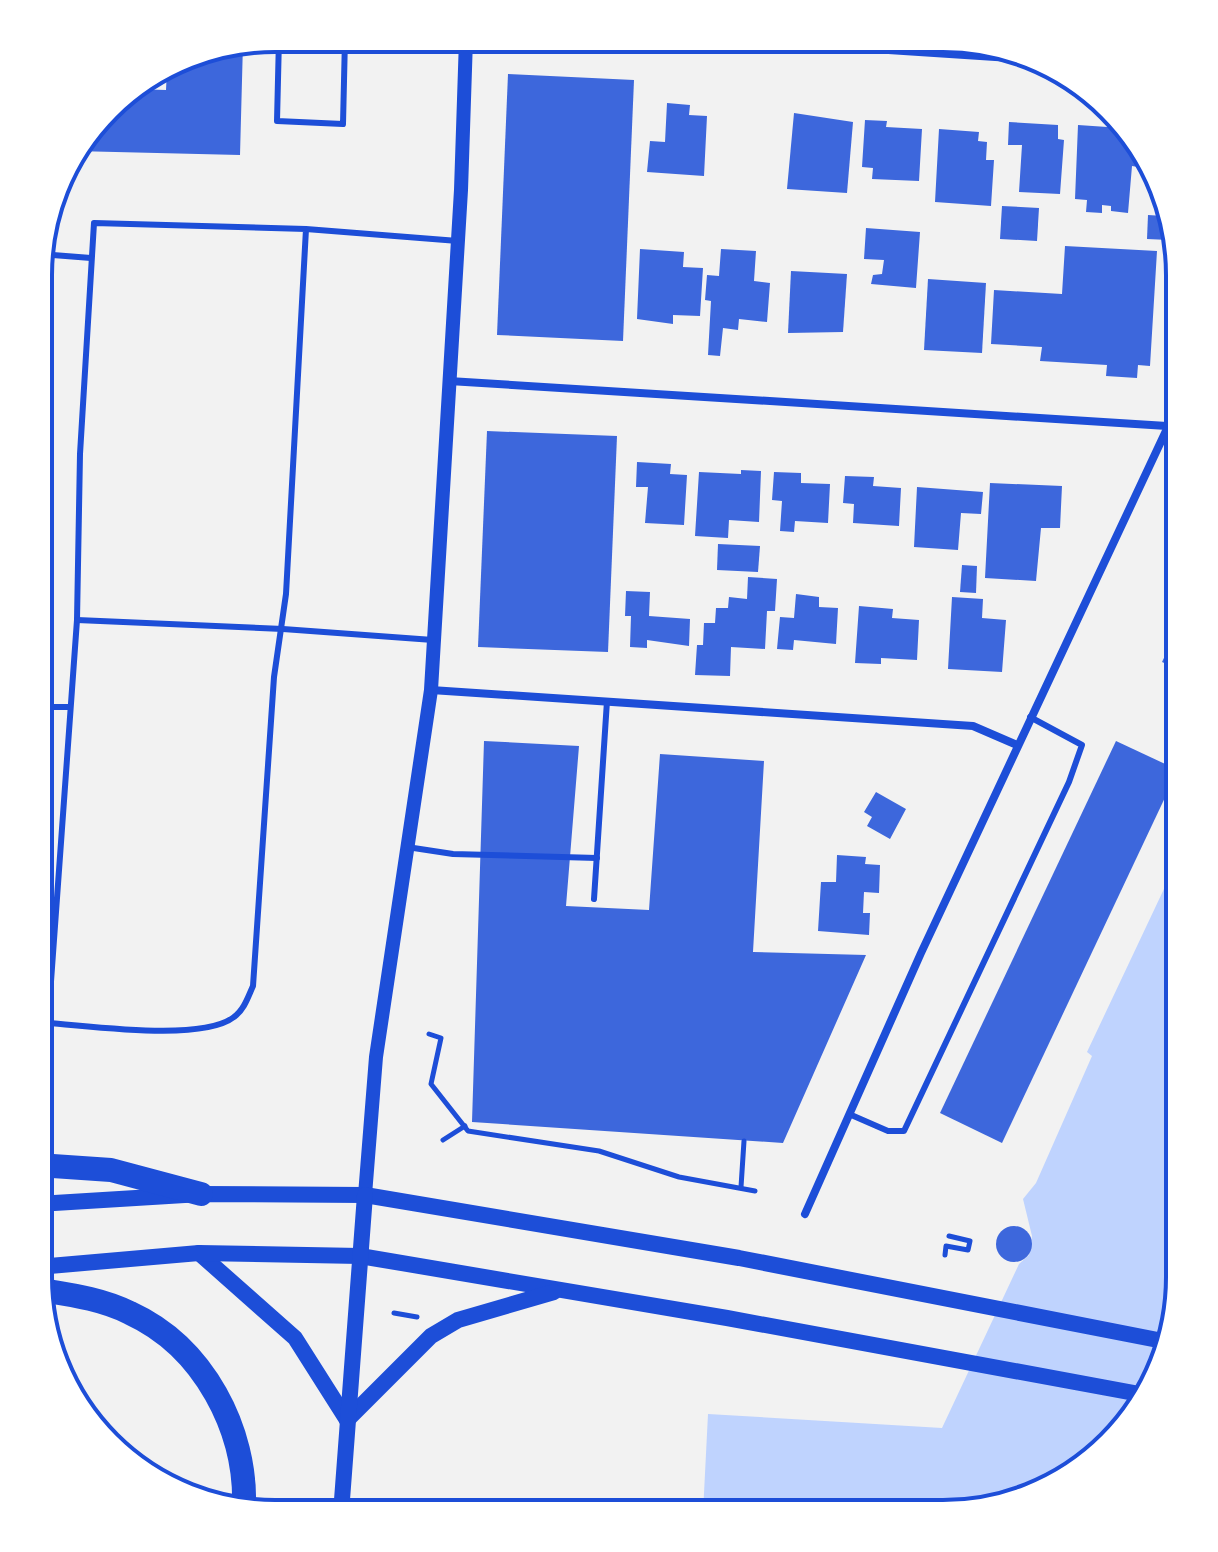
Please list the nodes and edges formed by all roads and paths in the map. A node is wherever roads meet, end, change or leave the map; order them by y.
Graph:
1 (279, 52) edge
2 (345, 52) edge
3 (465, 52) edge
4 (918, 52) edge
5 (983, 56) edge
6 (306, 229) junction
7 (458, 241) junction
8 (53, 255) edge
9 (91, 258) junction
10 (448, 381) junction
11 (1166, 426) edge
12 (1166, 428) edge
13 (77, 620) junction
14 (283, 629) junction
15 (435, 640) junction
16 (431, 690) junction
17 (607, 701) junction
18 (52, 707) edge
19 (70, 707) junction
20 (1030, 717) junction
21 (1017, 745) junction
22 (407, 847) junction
23 (597, 858) junction
24 (594, 899) dead end
25 (52, 966) edge
26 (52, 1023) edge
27 (429, 1034) dead end
28 (849, 1114) junction
29 (465, 1126) junction
30 (443, 1140) dead end
31 (744, 1141) dead end
32 (52, 1166) edge
33 (741, 1187) junction
34 (755, 1191) dead end
35 (201, 1194) junction
36 (365, 1195) junction
37 (52, 1203) edge
38 (805, 1214) dead end
39 (949, 1236) dead end
40 (199, 1253) junction
41 (945, 1255) dead end
42 (360, 1256) junction
43 (52, 1266) edge
44 (560, 1290) junction
45 (53, 1292) edge
46 (394, 1313) dead end
47 (420, 1318) dead end
48 (1157, 1340) edge
49 (1133, 1393) edge
50 (347, 1420) junction
51 (244, 1498) edge
52 (342, 1500) edge

1 - 2 lane
3 - 7 street
4 - 5 street
6 - 7 lane
6 - 9 lane
6 - 14 lane
7 - 10 street
8 - 9 lane
9 - 13 lane
10 - 11 street
10 - 15 street
12 - 20 street
13 - 14 lane
13 - 19 lane
14 - 15 lane
14 - 26 lane
15 - 16 street
16 - 17 street
16 - 22 street
17 - 21 street
17 - 23 lane
18 - 19 lane
19 - 25 lane
20 - 21 street
20 - 28 lane
21 - 28 street
22 - 23 lane
22 - 36 street
23 - 24 lane
27 - 29 path
28 - 38 street
29 - 30 path
29 - 33 path
31 - 33 path
32 - 35 highway
33 - 34 path
35 - 36 main road
35 - 37 main road
36 - 42 main road
36 - 48 main road
39 - 41 path
40 - 42 main road
40 - 43 main road
40 - 50 main road
42 - 44 main road
42 - 50 main road
44 - 49 main road
44 - 50 main road
45 - 51 highway
46 - 47 path
50 - 52 main road

